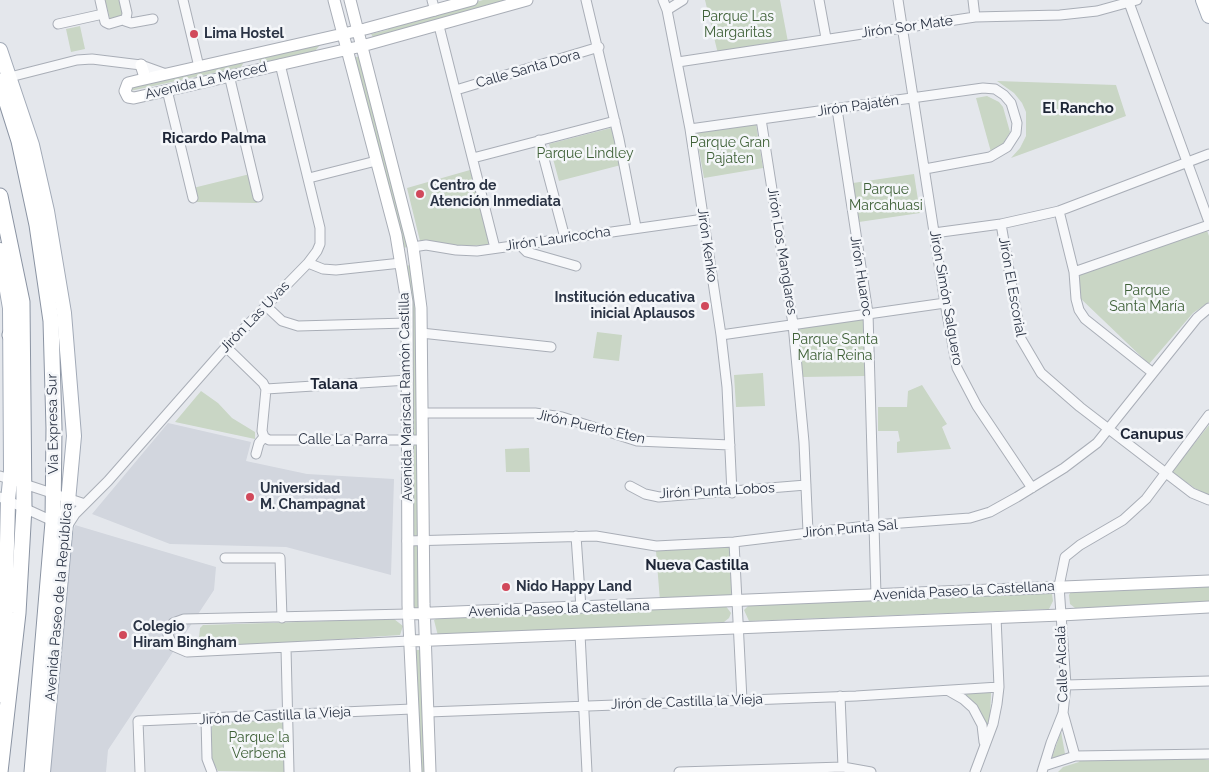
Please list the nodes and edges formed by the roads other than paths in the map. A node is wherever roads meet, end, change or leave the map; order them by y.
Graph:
1 (100, 0) edge
2 (124, 0) edge
3 (184, 0) edge
4 (334, 0) edge
5 (350, 0) edge
6 (472, 0) edge
7 (527, 0) edge
8 (586, 0) edge
9 (663, 0) edge
10 (683, 0) edge
11 (820, 0) edge
12 (898, 0) edge
13 (973, 0) edge
14 (1203, 0) edge
15 (1131, 1) edge
16 (433, 5) edge
17 (667, 10) junction
18 (103, 14) junction
19 (1209, 16) edge
20 (975, 17) junction
21 (153, 19) dead end
22 (124, 21) junction
23 (58, 24) dead end
24 (440, 26) junction
25 (902, 29) junction
26 (358, 31) junction
27 (343, 34) junction
28 (826, 38) junction
29 (362, 46) junction
30 (599, 47) junction
31 (0, 50) edge
32 (347, 50) junction
33 (251, 55) junction
34 (678, 62) junction
35 (280, 64) junction
36 (141, 65) junction
37 (199, 67) junction
38 (254, 70) junction
39 (166, 74) junction
40 (229, 75) junction
41 (5, 79) edge
42 (143, 79) junction
43 (166, 90) junction
44 (456, 90) junction
45 (914, 98) junction
46 (837, 108) junction
47 (762, 119) junction
48 (615, 120) junction
49 (690, 129) junction
50 (539, 140) junction
51 (1209, 154) edge
52 (473, 158) junction
53 (376, 161) junction
54 (1187, 163) junction
55 (925, 169) junction
56 (309, 178) junction
57 (0, 196) edge
58 (258, 197) dead end
59 (193, 198) dead end
60 (32, 206) junction
61 (1059, 211) junction
62 (704, 219) junction
63 (1001, 224) junction
64 (1209, 224) edge
65 (636, 227) junction
66 (50, 233) junction
67 (934, 234) junction
68 (565, 238) junction
69 (520, 245) junction
70 (495, 248) junction
71 (0, 250) edge
72 (413, 250) junction
73 (400, 259) junction
74 (308, 263) junction
75 (576, 266) dead end
76 (1074, 272) junction
77 (944, 303) junction
78 (266, 306) junction
79 (1209, 308) edge
80 (22, 313) junction
81 (868, 313) junction
82 (407, 323) junction
83 (793, 324) junction
84 (421, 333) junction
85 (10, 335) junction
86 (721, 335) junction
87 (226, 347) junction
88 (551, 347) dead end
89 (1153, 373) junction
90 (408, 380) junction
91 (266, 389) junction
92 (423, 413) junction
93 (1209, 415) edge
94 (1110, 428) junction
95 (264, 437) junction
96 (408, 440) junction
97 (422, 440) junction
98 (730, 445) junction
99 (256, 454) dead end
100 (1165, 472) junction
101 (11, 479) edge
102 (806, 485) junction
103 (630, 486) dead end
104 (1032, 488) junction
105 (732, 493) junction
106 (54, 494) junction
107 (4, 498) edge
108 (68, 499) junction
109 (1209, 500) edge
110 (85, 504) junction
111 (24, 507) junction
112 (60, 524) junction
113 (874, 525) junction
114 (808, 532) junction
115 (576, 536) junction
116 (407, 541) junction
117 (424, 541) junction
118 (734, 542) junction
119 (0, 547) edge
120 (225, 558) dead end
121 (1209, 581) edge
122 (5, 586) junction
123 (1059, 586) junction
124 (876, 595) junction
125 (738, 601) junction
126 (1209, 607) edge
127 (581, 608) junction
128 (408, 614) junction
129 (424, 614) junction
130 (1061, 615) junction
131 (996, 617) junction
132 (282, 618) junction
133 (738, 627) junction
134 (580, 634) junction
135 (426, 640) junction
136 (409, 641) junction
137 (1, 643) edge
138 (286, 648) junction
139 (0, 659) edge
140 (1209, 681) edge
141 (1066, 685) junction
142 (1000, 687) junction
143 (946, 690) junction
144 (840, 696) junction
145 (742, 700) junction
146 (584, 706) junction
147 (412, 709) junction
148 (428, 712) junction
149 (1064, 713) junction
150 (286, 716) junction
151 (206, 719) junction
152 (4, 727) junction
153 (984, 745) junction
154 (1209, 754) edge
155 (1075, 756) junction
156 (843, 767) junction
157 (1043, 769) edge
158 (0, 772) edge
159 (32, 772) edge
160 (43, 772) edge
161 (140, 772) edge
162 (212, 772) edge
163 (289, 772) edge
164 (416, 772) edge
165 (430, 772) edge
166 (587, 772) edge
167 (679, 772) edge
168 (871, 772) edge
169 (975, 772) edge

1 - 18 street
2 - 22 street
3 - 37 street
4 - 27 main road, Avenida Mariscal Ramón Castilla
5 - 26 main road, Avenida Mariscal Ramón Castilla
6 - 16 main road, Avenida La Merced
7 - 24 main road, Avenida La Merced
8 - 30 street
9 - 17 street, Jirón Kenko
10 - 17 street
11 - 28 street
12 - 25 street, Jirón Simón Salguero
13 - 20 street
14 - 19 main road
15 - 20 street, Jirón Sor Mate
15 - 54 street
16 - 26 main road, Avenida La Merced
17 - 34 street, Jirón Kenko
18 - 22 street
18 - 23 street
20 - 25 street, Jirón Sor Mate
21 - 22 street
24 - 29 main road, Avenida La Merced
24 - 44 street
25 - 28 street, Jirón Sor Mate
25 - 45 street, Jirón Simón Salguero
26 - 27 main road, Avenida La Merced
26 - 29 main road, Avenida Mariscal Ramón Castilla
27 - 32 main road, Avenida Mariscal Ramón Castilla
27 - 33 main road, Avenida La Merced
28 - 34 street, Jirón Sor Mate
29 - 32 main road, Avenida La Merced
29 - 72 main road, Avenida Mariscal Ramón Castilla
30 - 44 street, Calle Santa Dora
30 - 48 street
31 - 41 main road, Avenida Paseo de la República
32 - 35 main road, Avenida La Merced
32 - 53 main road, Avenida Mariscal Ramón Castilla
33 - 37 main road, Avenida La Merced
33 - 38 main road
34 - 49 street, Jirón Kenko
35 - 38 main road, Avenida La Merced
35 - 56 street, Jirón Las Uvas
36 - 39 street
36 - 41 street
36 - 42 main road
37 - 39 main road, Avenida La Merced
38 - 40 main road, Avenida La Merced
39 - 42 main road, Avenida La Merced
40 - 43 main road, Avenida La Merced
40 - 58 street
41 - 60 highway, Via Expresa Sur
41 - 66 main road, Avenida Paseo de la República
42 - 43 main road, Avenida La Merced
43 - 59 street
44 - 52 street
45 - 46 street, Jirón Pajatén
45 - 55 street, Jirón Simón Salguero
45 - 55 street, Jirón Pajatén
46 - 47 street, Jirón Pajatén
46 - 81 street, Jirón Huaroc
47 - 49 street, Jirón Pajatén
47 - 83 street, Jirón Los Manglares
48 - 50 street
48 - 65 street
49 - 62 street, Jirón Kenko
50 - 52 street
50 - 68 street
51 - 54 street
52 - 70 street
53 - 56 street
53 - 73 main road, Avenida Mariscal Ramón Castilla
54 - 61 street
54 - 64 street
55 - 67 street, Jirón Simón Salguero
56 - 74 street, Jirón Las Uvas
57 - 80 highway
60 - 66 highway
60 - 106 highway, Via Expresa Sur
61 - 63 street
61 - 76 street
62 - 65 street, Jirón Lauricocha
62 - 86 street, Jirón Kenko
63 - 67 street
63 - 94 street, Jirón El Escorial
64 - 76 street
65 - 68 street, Jirón Lauricocha
66 - 108 main road, Avenida Paseo de la República
67 - 77 street, Jirón Simón Salguero
68 - 69 street, Jirón Lauricocha
69 - 70 street, Jirón Lauricocha
69 - 75 street
70 - 72 street, Jirón Lauricocha
71 - 85 main road
72 - 73 main road
72 - 84 main road, Avenida Mariscal Ramón Castilla
73 - 74 street
73 - 82 main road, Avenida Mariscal Ramón Castilla
74 - 78 street, Jirón Las Uvas
76 - 89 street
77 - 81 street
77 - 104 street, Jirón Simón Salguero
78 - 82 street
78 - 87 street, Jirón Las Uvas
79 - 89 street, Jirón Punta Sal
80 - 85 highway
80 - 101 highway
81 - 83 street
81 - 113 street, Jirón Huaroc
82 - 90 main road, Avenida Mariscal Ramón Castilla
83 - 86 street
83 - 102 street, Jirón Los Manglares
84 - 88 street
84 - 92 main road, Avenida Mariscal Ramón Castilla
85 - 101 main road
86 - 98 street, Jirón Kenko
87 - 91 street
87 - 110 street, Jirón Las Uvas
89 - 94 street, Jirón Punta Sal
90 - 91 street
90 - 96 main road, Avenida Mariscal Ramón Castilla
91 - 95 street
92 - 97 main road, Avenida Mariscal Ramón Castilla
92 - 98 street, Jirón Puerto Eten
93 - 100 street
94 - 100 street, Jirón El Escorial
94 - 104 street, Jirón Punta Sal
95 - 96 street, Calle La Parra
95 - 99 street
96 - 97 street, Calle La Parra
96 - 116 main road, Avenida Mariscal Ramón Castilla
97 - 117 main road, Avenida Mariscal Ramón Castilla
98 - 105 street, Jirón Kenko
100 - 109 street, Jirón El Escorial
100 - 123 street, Calle Alcalá
101 - 106 street
101 - 107 main road
101 - 111 highway
102 - 105 street, Jirón Punta Lobos
102 - 114 street, Jirón Los Manglares
103 - 105 street, Jirón Punta Lobos
104 - 113 street, Jirón Punta Sal
106 - 108 street
106 - 112 highway, Via Expresa Sur
107 - 111 street
107 - 122 main road
108 - 110 street
108 - 112 main road, Avenida Paseo de la República
110 - 112 street, Jirón Las Uvas
111 - 112 street
111 - 152 highway
112 - 159 highway, Via Expresa Sur
112 - 160 main road, Avenida Paseo de la República
113 - 114 street, Jirón Punta Sal
113 - 124 street, Jirón Huaroc
114 - 118 street, Jirón Punta Sal
115 - 117 street, Jirón Punta Sal
115 - 118 street, Jirón Punta Sal
115 - 127 street
116 - 117 street, Jirón Punta Sal
116 - 128 main road, Avenida Mariscal Ramón Castilla
117 - 129 main road, Avenida Mariscal Ramón Castilla
118 - 125 street
119 - 122 street
120 - 132 street
121 - 123 main road, Avenida Paseo la Castellana
122 - 137 main road
123 - 124 main road, Avenida Paseo la Castellana
123 - 130 street, Calle Alcalá
124 - 125 main road, Avenida Paseo la Castellana
125 - 127 main road, Avenida Paseo la Castellana
125 - 133 street
126 - 130 main road, Avenida Paseo la Castellana
127 - 129 main road, Avenida Paseo la Castellana
128 - 129 main road, Avenida Paseo la Castellana
128 - 132 street, Avenida Paseo la Castellana
128 - 136 main road, Avenida Mariscal Ramón Castilla
129 - 135 main road, Avenida Mariscal Ramón Castilla
130 - 131 main road, Avenida Paseo la Castellana
130 - 141 street, Calle Alcalá
131 - 133 main road, Avenida Paseo la Castellana
131 - 142 street
132 - 138 street, Avenida Paseo la Castellana
133 - 134 main road, Avenida Paseo la Castellana
133 - 145 street
134 - 135 main road, Avenida Paseo la Castellana
134 - 146 street
135 - 136 main road, Avenida Paseo la Castellana
135 - 148 main road, Avenida Mariscal Ramón Castilla
136 - 138 street, Avenida Paseo la Castellana
136 - 147 main road, Avenida Mariscal Ramón Castilla
137 - 139 main road
138 - 150 street
139 - 152 highway
140 - 141 street
141 - 149 street, Calle Alcalá
142 - 143 street, Jirón de Castilla la Vieja
142 - 153 street
143 - 144 street, Jirón de Castilla la Vieja
143 - 153 street
144 - 145 street, Jirón de Castilla la Vieja
144 - 156 street
145 - 146 street, Jirón de Castilla la Vieja
146 - 148 street, Jirón de Castilla la Vieja
146 - 166 street
147 - 150 street, Jirón de Castilla la Vieja
147 - 164 main road, Avenida Mariscal Ramón Castilla
148 - 165 main road, Avenida Mariscal Ramón Castilla
149 - 155 street, Calle Alcalá
149 - 157 street, Calle Alcalá
150 - 151 street, Jirón de Castilla la Vieja
150 - 163 street
151 - 161 street, Jirón de Castilla la Vieja
151 - 162 street
152 - 158 highway
153 - 169 street
154 - 155 street
155 - 157 street
156 - 167 street
156 - 168 street

